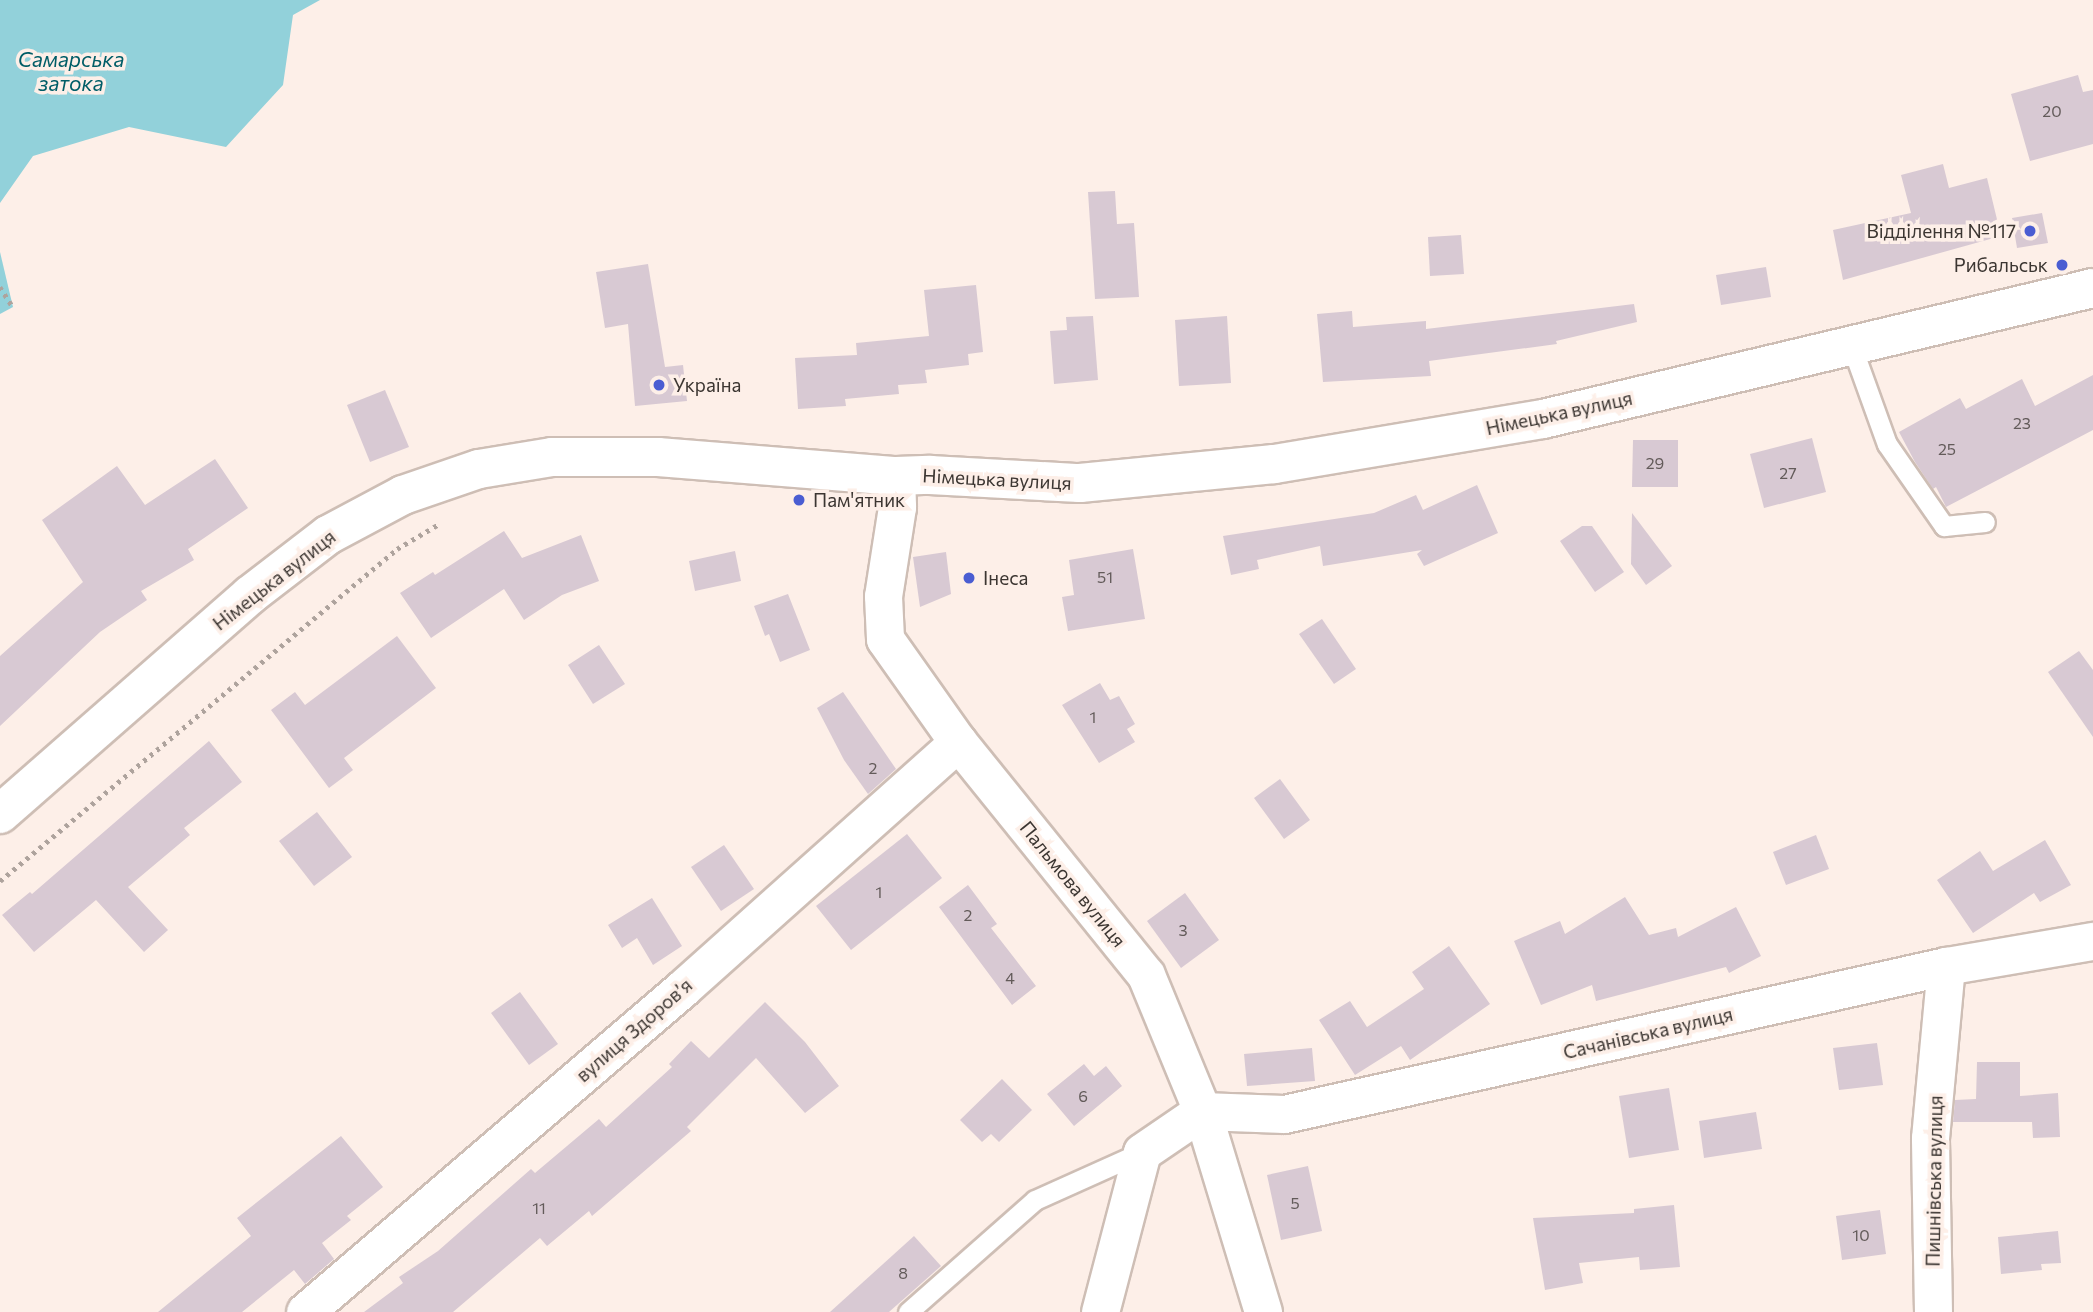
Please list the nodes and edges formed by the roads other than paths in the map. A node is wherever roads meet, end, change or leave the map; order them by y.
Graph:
1 (2093, 288) edge
2 (1852, 347) junction
3 (896, 476) junction
4 (1985, 522) dead end
5 (958, 742) junction
6 (0, 814) edge
7 (2093, 941) edge
8 (1945, 966) junction
9 (1202, 1111) junction
10 (1142, 1152) junction
11 (305, 1312) edge
12 (908, 1312) edge
13 (1100, 1312) edge
14 (1262, 1312) edge
15 (1933, 1312) edge

1 - 2 main road, Німецька вулиця
2 - 3 main road, Німецька вулиця
2 - 4 lane
3 - 5 street, Пальмова вулиця
3 - 6 main road, Німецька вулиця
5 - 9 street, Пальмова вулиця
5 - 11 street, вулиця Здоровʼя
7 - 8 street, Сачанівська вулиця
8 - 9 street, Сачанівська вулиця
8 - 15 street, Пишнівська вулиця
9 - 10 street
9 - 14 street, Пальмова вулиця
10 - 12 lane
10 - 13 street

